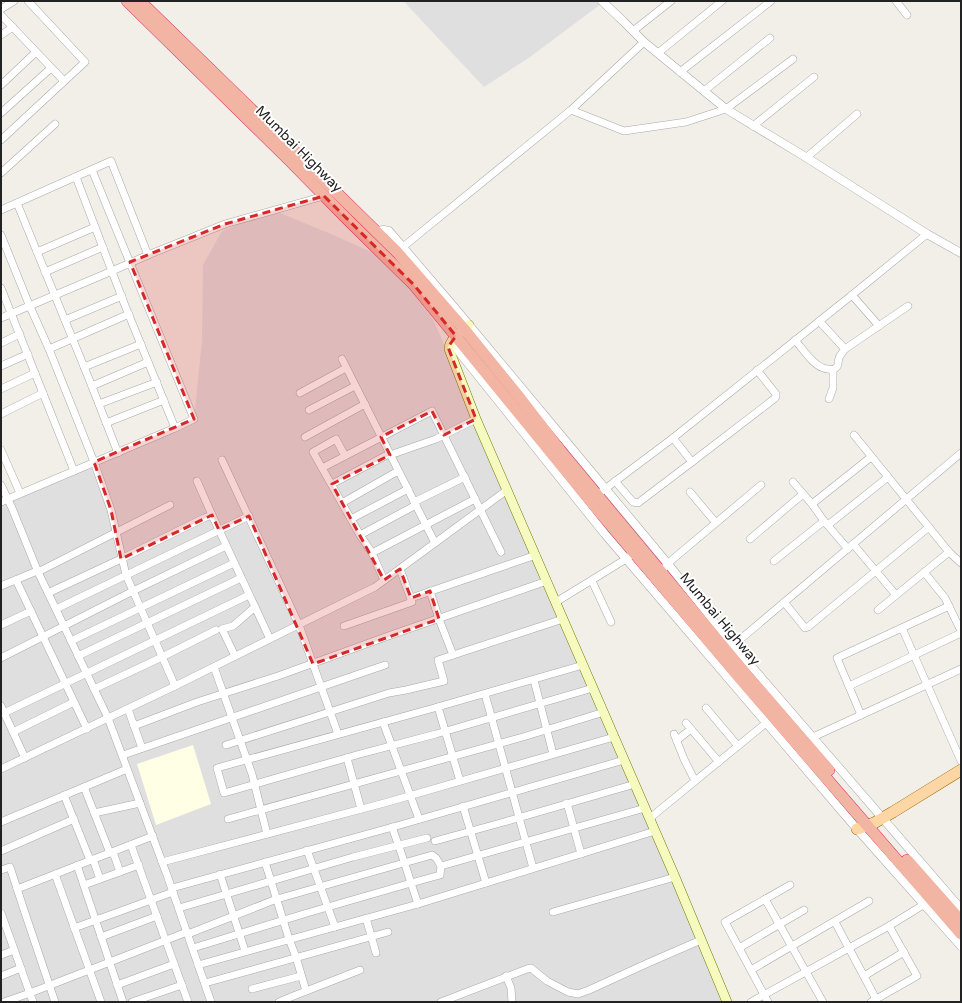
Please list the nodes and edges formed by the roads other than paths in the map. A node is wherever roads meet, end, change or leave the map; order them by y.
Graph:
1 (14, 1) edge
2 (28, 1) edge
3 (127, 1) edge
4 (140, 1) edge
5 (602, 1) edge
6 (671, 1) edge
7 (722, 1) edge
8 (771, 1) edge
9 (896, 1) edge
10 (1, 9) edge
11 (1, 15) edge
12 (907, 15) dead end
13 (13, 27) junction
14 (633, 31) junction
15 (1, 35) edge
16 (770, 38) dead end
17 (644, 42) junction
18 (36, 52) junction
19 (658, 54) junction
20 (793, 59) dead end
21 (51, 68) junction
22 (680, 72) junction
23 (814, 77) dead end
24 (64, 81) junction
25 (1, 85) edge
26 (704, 91) junction
27 (726, 109) junction
28 (571, 110) junction
29 (1, 113) edge
30 (857, 114) dead end
31 (55, 124) dead end
32 (753, 126) junction
33 (1, 140) edge
34 (807, 157) junction
35 (92, 170) junction
36 (1, 174) edge
37 (76, 177) junction
38 (324, 196) junction
39 (17, 203) junction
40 (1, 210) edge
41 (95, 227) junction
42 (927, 234) junction
43 (1, 235) edge
44 (103, 248) junction
45 (400, 250) junction
46 (37, 252) junction
47 (961, 253) edge
48 (148, 255) junction
49 (130, 262) junction
50 (112, 271) junction
51 (45, 272) junction
52 (2, 291) edge
53 (55, 295) junction
54 (122, 296) junction
55 (852, 296) junction
56 (30, 305) junction
57 (908, 306) dead end
58 (11, 313) junction
59 (129, 314) junction
60 (1, 318) edge
61 (65, 320) junction
62 (819, 322) junction
63 (879, 326) junction
64 (460, 333) junction
65 (20, 334) junction
66 (73, 339) junction
67 (795, 340) junction
68 (1, 343) edge
69 (141, 344) junction
70 (49, 349) junction
71 (845, 349) junction
72 (28, 354) junction
73 (342, 359) dead end
74 (148, 362) junction
75 (1, 366) edge
76 (84, 367) junction
77 (346, 368) junction
78 (758, 370) junction
79 (833, 370) junction
80 (35, 373) junction
81 (157, 382) junction
82 (92, 386) junction
83 (355, 386) junction
84 (1, 389) edge
85 (43, 393) junction
86 (300, 393) dead end
87 (829, 399) dead end
88 (164, 400) junction
89 (99, 404) junction
90 (364, 404) junction
91 (309, 410) dead end
92 (1, 414) edge
93 (476, 419) junction
94 (106, 423) junction
95 (175, 428) junction
96 (444, 435) junction
97 (854, 435) dead end
98 (305, 437) dead end
99 (381, 437) junction
100 (673, 438) junction
101 (1, 450) edge
102 (118, 452) junction
103 (961, 453) edge
104 (390, 455) junction
105 (345, 456) junction
106 (871, 457) junction
107 (222, 460) dead end
108 (94, 462) junction
109 (692, 462) junction
110 (322, 468) junction
111 (74, 471) junction
112 (398, 471) junction
113 (465, 477) junction
114 (888, 477) junction
115 (197, 481) dead end
116 (615, 481) junction
117 (793, 482) dead end
118 (332, 484) junction
119 (1, 485) edge
120 (761, 485) dead end
121 (408, 489) junction
122 (507, 490) junction
123 (601, 492) junction
124 (690, 492) dead end
125 (20, 493) junction
126 (803, 494) junction
127 (475, 499) junction
128 (906, 499) junction
129 (4, 500) edge
130 (342, 503) junction
131 (415, 504) junction
132 (812, 504) junction
133 (170, 505) dead end
134 (480, 509) junction
135 (212, 515) junction
136 (248, 516) junction
137 (350, 518) junction
138 (716, 523) junction
139 (826, 523) junction
140 (426, 525) junction
141 (929, 527) junction
142 (219, 530) junction
143 (116, 532) junction
144 (360, 535) junction
145 (750, 538) dead end
146 (435, 543) junction
147 (226, 546) junction
148 (850, 546) junction
149 (501, 552) dead end
150 (949, 552) junction
151 (372, 553) junction
152 (536, 555) junction
153 (630, 556) junction
154 (122, 559) junction
155 (774, 561) dead end
156 (234, 563) junction
157 (961, 563) edge
158 (664, 568) junction
159 (400, 569) junction
160 (38, 571) junction
161 (876, 571) junction
162 (924, 572) junction
163 (126, 575) junction
164 (241, 578) junction
165 (16, 580) junction
166 (384, 580) junction
167 (547, 581) junction
168 (592, 581) junction
169 (1, 586) edge
170 (133, 591) junction
171 (430, 591) junction
172 (48, 593) junction
173 (249, 595) junction
174 (896, 595) junction
175 (411, 598) junction
176 (556, 602) junction
177 (784, 602) junction
178 (950, 606) junction
179 (141, 608) junction
180 (255, 608) junction
181 (56, 609) junction
182 (878, 610) dead end
183 (31, 611) junction
184 (438, 618) junction
185 (563, 619) junction
186 (611, 622) dead end
187 (148, 623) junction
188 (1, 625) edge
189 (299, 625) junction
190 (63, 626) junction
191 (344, 626) dead end
192 (902, 628) junction
193 (216, 630) dead end
194 (961, 632) edge
195 (43, 636) junction
196 (270, 639) junction
197 (155, 640) junction
198 (71, 641) junction
199 (730, 648) junction
200 (453, 655) junction
201 (914, 655) junction
202 (78, 656) junction
203 (162, 656) junction
204 (235, 656) junction
205 (1, 658) edge
206 (313, 664) junction
207 (385, 665) dead end
208 (583, 666) junction
209 (214, 667) junction
210 (961, 669) edge
211 (86, 673) junction
212 (534, 680) junction
213 (65, 684) junction
214 (927, 684) junction
215 (175, 686) junction
216 (849, 686) junction
217 (321, 687) junction
218 (593, 688) junction
219 (94, 689) junction
220 (224, 694) junction
221 (485, 694) junction
222 (74, 702) junction
223 (540, 704) junction
224 (438, 707) junction
225 (128, 708) junction
226 (706, 708) dead end
227 (3, 709) edge
228 (330, 711) junction
229 (604, 712) junction
230 (861, 714) junction
231 (108, 718) junction
232 (232, 718) junction
233 (492, 718) junction
234 (383, 722) junction
235 (686, 723) dead end
236 (766, 723) junction
237 (134, 726) junction
238 (87, 729) junction
239 (691, 729) junction
240 (547, 730) junction
241 (13, 732) junction
242 (445, 732) junction
243 (338, 734) junction
244 (614, 737) junction
245 (813, 737) junction
246 (240, 740) junction
247 (499, 744) junction
248 (226, 745) dead end
249 (392, 746) junction
250 (738, 746) junction
251 (142, 748) junction
252 (816, 748) junction
253 (553, 754) junction
254 (123, 755) junction
255 (452, 756) junction
256 (25, 758) junction
257 (347, 758) junction
258 (1, 759) edge
259 (247, 759) junction
260 (624, 760) junction
261 (961, 761) edge
262 (719, 762) junction
263 (3, 768) edge
264 (505, 768) junction
265 (127, 769) junction
266 (401, 770) junction
267 (961, 770) edge
268 (460, 781) junction
269 (695, 781) junction
270 (255, 784) junction
271 (354, 784) junction
272 (635, 784) junction
273 (84, 787) junction
274 (512, 792) junction
275 (64, 795) junction
276 (410, 795) junction
277 (140, 803) junction
278 (567, 804) junction
279 (464, 806) junction
280 (645, 808) junction
281 (361, 809) junction
282 (261, 810) junction
283 (94, 813) junction
284 (519, 817) junction
285 (228, 818) dead end
286 (650, 818) junction
287 (74, 819) junction
288 (419, 819) junction
289 (1, 822) edge
290 (870, 824) junction
291 (392, 827) junction
292 (574, 828) junction
293 (471, 831) junction
294 (655, 831) junction
295 (267, 834) junction
296 (153, 836) junction
297 (427, 838) dead end
298 (435, 841) dead end
299 (526, 842) junction
300 (131, 845) junction
301 (398, 845) junction
302 (307, 850) junction
303 (1, 851) edge
304 (111, 852) junction
305 (581, 854) junction
306 (478, 856) junction
307 (92, 860) junction
308 (162, 862) junction
309 (265, 862) junction
310 (404, 863) junction
311 (77, 865) junction
312 (139, 865) junction
313 (441, 866) junction
314 (314, 868) junction
315 (534, 868) junction
316 (1, 870) edge
317 (120, 872) junction
318 (55, 874) junction
319 (220, 874) junction
320 (675, 877) junction
321 (100, 879) junction
322 (271, 881) junction
323 (411, 883) junction
324 (486, 883) junction
325 (84, 885) junction
326 (790, 885) dead end
327 (320, 887) junction
328 (17, 888) junction
329 (172, 890) junction
330 (226, 894) junction
331 (277, 899) junction
332 (765, 899) junction
333 (151, 900) junction
334 (869, 901) dead end
335 (928, 902) junction
336 (418, 904) junction
337 (328, 907) junction
338 (179, 908) junction
339 (961, 909) edge
340 (804, 910) dead end
341 (553, 912) dead end
342 (1, 913) edge
343 (157, 916) junction
344 (233, 916) junction
345 (366, 918) junction
346 (96, 920) junction
347 (283, 920) junction
348 (961, 921) edge
349 (835, 922) junction
350 (779, 924) junction
351 (889, 926) junction
352 (335, 927) junction
353 (74, 928) junction
354 (388, 932) dead end
355 (188, 933) junction
356 (239, 934) junction
357 (961, 934) edge
358 (371, 936) junction
359 (101, 937) junction
360 (289, 939) junction
361 (166, 940) junction
362 (700, 940) junction
363 (961, 946) edge
364 (792, 947) junction
365 (193, 948) junction
366 (739, 948) junction
367 (849, 948) junction
368 (14, 950) junction
369 (245, 952) junction
370 (904, 952) junction
371 (376, 953) dead end
372 (1, 955) edge
373 (296, 957) junction
374 (110, 962) junction
375 (174, 964) junction
376 (198, 965) junction
377 (21, 968) junction
378 (89, 970) junction
379 (360, 970) dead end
380 (751, 970) junction
381 (806, 972) junction
382 (1, 976) edge
383 (301, 976) junction
384 (506, 976) junction
385 (864, 976) junction
386 (205, 983) junction
387 (117, 985) junction
388 (182, 985) junction
389 (50, 986) junction
390 (252, 989) dead end
391 (306, 991) junction
392 (30, 993) junction
393 (764, 995) junction
394 (874, 1000) edge
395 (820, 1001) edge
396 (4, 1002) edge
397 (33, 1002) edge
398 (55, 1002) edge
399 (101, 1002) edge
400 (123, 1002) edge
401 (132, 1002) edge
402 (188, 1002) edge
403 (211, 1002) edge
404 (280, 1002) edge
405 (441, 1002) edge
406 (512, 1002) edge
407 (726, 1002) edge
408 (751, 1002) edge
409 (768, 1002) edge

1 - 10 street
2 - 24 street
3 - 38 highway, Mumbai Highway
4 - 45 highway
5 - 14 street
6 - 14 street
7 - 19 street
8 - 22 street
9 - 12 street
11 - 13 street
13 - 15 street
13 - 18 street
14 - 17 street
16 - 26 street
17 - 19 street
17 - 28 street
18 - 21 street
18 - 25 street
19 - 22 street
20 - 27 street
21 - 24 street
21 - 29 street
22 - 26 street
23 - 32 street
24 - 33 street
26 - 27 street
27 - 28 street
27 - 32 street
28 - 45 street
30 - 34 street
31 - 36 street
32 - 34 street
34 - 42 street
35 - 37 street
35 - 48 street
35 - 49 street
37 - 39 street
37 - 41 street
38 - 48 street
38 - 64 highway, Mumbai Highway
39 - 40 street
39 - 46 street
41 - 44 street
41 - 46 street
42 - 47 street
42 - 55 street
43 - 56 street
44 - 50 street
44 - 51 street
45 - 64 highway
46 - 51 street
48 - 49 street
49 - 50 street
49 - 95 street
50 - 53 street
50 - 54 street
51 - 53 street
52 - 58 street
53 - 56 street
53 - 61 street
54 - 59 street
54 - 61 street
55 - 62 street
55 - 63 street
56 - 58 street
56 - 70 street
57 - 63 street
58 - 60 street
58 - 65 street
59 - 66 street
59 - 69 street
61 - 66 street
62 - 67 street
62 - 71 street
63 - 71 street
64 - 93 main road
64 - 123 highway, Mumbai Highway
64 - 153 highway, Mumbai Highway
64 - 153 street
65 - 68 street
65 - 72 street
66 - 70 street
66 - 76 street
67 - 78 street
67 - 79 street
69 - 74 street
69 - 76 street
70 - 108 street
71 - 79 street
72 - 75 street
72 - 80 street
73 - 77 street
74 - 81 street
74 - 82 street
76 - 82 street
77 - 83 street
77 - 86 street
78 - 100 street
78 - 109 street
79 - 87 street
80 - 84 street
80 - 85 street
81 - 88 street
81 - 89 street
82 - 89 street
83 - 90 street
83 - 91 street
85 - 92 street
85 - 111 street
88 - 94 street
88 - 95 street
89 - 94 street
90 - 98 street
90 - 99 street
93 - 96 street
93 - 122 main road
94 - 102 street
95 - 102 street
96 - 99 street
96 - 104 street
96 - 113 street
97 - 106 street
99 - 104 street
99 - 105 street
100 - 109 street
100 - 116 street
101 - 125 street
102 - 108 street
103 - 128 street
104 - 112 street
104 - 118 street
105 - 110 street
105 - 110 street
106 - 114 street
106 - 132 street
107 - 136 street
108 - 111 street
108 - 143 street
109 - 116 street
110 - 118 street
111 - 125 street
112 - 121 street
112 - 130 street
113 - 127 street
113 - 131 street
114 - 128 street
114 - 139 street
115 - 135 street
116 - 123 street
117 - 126 street
118 - 130 street
119 - 129 street
120 - 138 street
121 - 131 street
121 - 137 street
122 - 134 street
122 - 152 main road
123 - 158 highway, Mumbai Highway
124 - 138 street
125 - 129 street
126 - 132 street
126 - 145 street
127 - 134 street
127 - 140 street
128 - 141 street
128 - 148 street
129 - 160 street
130 - 137 street
131 - 140 street
131 - 144 street
132 - 139 street
133 - 143 street
134 - 146 street
134 - 149 street
135 - 142 street
135 - 154 street
136 - 142 street
136 - 189 street
137 - 144 street
138 - 158 street
139 - 148 street
139 - 155 street
140 - 146 street
140 - 151 street
141 - 150 street
141 - 161 street
142 - 147 street
142 - 163 street
143 - 154 street
143 - 160 street
144 - 151 street
146 - 159 street
147 - 156 street
147 - 170 street
148 - 161 street
148 - 177 street
150 - 157 street
150 - 162 street
151 - 166 street
152 - 167 main road
152 - 171 street
153 - 168 street
153 - 236 street
153 - 290 highway, Mumbai Highway
154 - 163 street
154 - 172 street
156 - 164 street
156 - 179 street
158 - 199 highway, Mumbai Highway
159 - 166 street
159 - 175 street
160 - 165 street
160 - 172 street
161 - 174 street
161 - 177 street
162 - 174 street
162 - 178 street
163 - 170 street
163 - 181 street
164 - 173 street
164 - 187 street
165 - 169 street
165 - 183 street
166 - 189 street
167 - 176 main road
167 - 184 street
168 - 176 street
168 - 186 street
170 - 179 street
170 - 190 street
171 - 175 street
171 - 184 street
172 - 181 street
173 - 180 street
173 - 197 street
174 - 182 street
175 - 191 street
176 - 185 main road
177 - 199 street
178 - 192 street
178 - 194 street
179 - 187 street
179 - 198 street
180 - 196 street
180 - 204 street
181 - 190 street
183 - 188 street
183 - 195 street
184 - 200 street
184 - 206 street
185 - 200 street
185 - 208 main road
187 - 197 street
187 - 202 street
189 - 196 street
189 - 206 street
190 - 195 street
190 - 198 street
192 - 201 street
192 - 216 street
193 - 203 street
194 - 201 street
195 - 205 street
195 - 213 street
196 - 204 street
197 - 203 street
197 - 211 street
198 - 202 street
199 - 245 street
199 - 252 highway, Mumbai Highway
200 - 228 street
201 - 214 street
201 - 216 street
202 - 211 street
203 - 215 street
203 - 219 street
204 - 209 street
206 - 217 street
206 - 220 street
207 - 217 street
208 - 212 street
208 - 218 main road
209 - 215 street
209 - 220 street
210 - 214 street
211 - 213 street
211 - 219 street
212 - 221 street
212 - 223 street
213 - 222 street
213 - 227 street
214 - 230 street
214 - 261 street
215 - 225 street
216 - 230 street
217 - 228 street
217 - 232 street
218 - 223 street
218 - 229 main road
219 - 231 street
220 - 232 street
220 - 237 street
221 - 224 street
221 - 233 street
222 - 238 street
222 - 241 street
223 - 233 street
223 - 240 street
224 - 234 street
224 - 242 street
225 - 231 street
225 - 237 street
226 - 250 street
227 - 241 street
228 - 243 street
228 - 246 street
229 - 240 street
229 - 244 main road
230 - 245 street
231 - 238 street
231 - 254 street
232 - 246 street
232 - 251 street
233 - 242 street
233 - 247 street
234 - 243 street
234 - 249 street
235 - 239 street
236 - 250 street
236 - 290 street
237 - 251 street
238 - 256 street
239 - 262 street
239 - 269 street
240 - 247 street
240 - 253 street
241 - 256 street
242 - 249 street
242 - 255 street
243 - 259 street
244 - 253 street
244 - 260 main road
245 - 252 street
246 - 248 street
246 - 259 street
247 - 255 street
247 - 264 street
249 - 257 street
249 - 266 street
250 - 262 street
251 - 254 street
252 - 290 highway, Mumbai Highway
253 - 264 street
254 - 265 street
255 - 266 street
255 - 268 street
256 - 263 street
257 - 270 street
257 - 271 street
258 - 263 street
259 - 270 street
259 - 270 street
260 - 272 main road
260 - 274 street
262 - 269 street
264 - 268 street
264 - 274 street
265 - 273 street
265 - 277 street
266 - 271 street
266 - 276 street
267 - 290 main road
268 - 276 street
269 - 286 street
270 - 282 street
271 - 281 street
271 - 282 street
272 - 278 street
272 - 280 main road
273 - 275 street
273 - 283 street
274 - 279 street
274 - 284 street
275 - 287 street
275 - 289 street
276 - 281 street
276 - 288 street
277 - 283 street
277 - 296 street
278 - 284 street
278 - 292 street
279 - 288 street
279 - 293 street
280 - 286 main road
280 - 292 street
281 - 295 street
282 - 285 street
282 - 295 street
283 - 304 street
284 - 293 street
284 - 299 street
286 - 294 main road
287 - 303 street
287 - 307 street
288 - 291 street
290 - 335 highway, Mumbai Highway
290 - 339 street
290 - 348 highway, Mumbai Highway
291 - 301 street
291 - 302 street
292 - 299 street
292 - 305 street
293 - 298 street
293 - 306 street
294 - 305 street
294 - 320 main road
295 - 308 street
296 - 300 street
296 - 308 street
297 - 301 street
299 - 306 street
299 - 315 street
300 - 304 street
300 - 312 street
301 - 310 street
301 - 314 street
302 - 309 street
302 - 314 street
304 - 307 street
304 - 317 street
305 - 315 street
306 - 313 street
306 - 324 street
307 - 311 street
307 - 321 street
308 - 329 street
309 - 319 street
309 - 322 street
310 - 313 street
310 - 323 street
310 - 327 street
311 - 318 street
311 - 325 street
312 - 317 street
312 - 333 street
313 - 323 street
314 - 322 street
314 - 327 street
315 - 324 street
316 - 328 street
317 - 321 street
318 - 328 street
318 - 353 street
319 - 329 street
319 - 330 street
320 - 341 street
320 - 362 main road
321 - 325 street
322 - 330 street
322 - 331 street
323 - 336 street
323 - 337 street
324 - 336 street
325 - 346 street
326 - 332 street
327 - 331 street
327 - 337 street
328 - 389 street
329 - 333 street
329 - 338 street
330 - 338 street
330 - 344 street
331 - 344 street
331 - 347 street
332 - 350 street
332 - 366 street
333 - 343 street
333 - 346 street
334 - 349 street
335 - 351 street
335 - 357 highway, Mumbai Highway
335 - 363 street
336 - 345 street
337 - 347 street
337 - 352 street
338 - 355 street
340 - 350 street
342 - 368 street
343 - 359 street
343 - 361 street
344 - 355 street
344 - 356 street
345 - 352 street
345 - 358 street
346 - 353 street
346 - 359 street
347 - 356 street
347 - 360 street
349 - 364 street
349 - 367 street
350 - 364 street
350 - 366 street
351 - 367 street
351 - 370 street
352 - 360 street
353 - 378 street
354 - 358 street
355 - 361 street
355 - 365 street
356 - 365 street
356 - 369 street
358 - 371 street
358 - 373 street
359 - 374 street
360 - 369 street
360 - 373 street
361 - 374 street
361 - 375 street
362 - 384 street
362 - 407 main road
364 - 380 street
364 - 381 street
365 - 376 street
366 - 380 street
367 - 381 street
367 - 385 street
368 - 372 street
368 - 377 street
369 - 376 street
370 - 385 street
370 - 394 street
373 - 383 street
373 - 386 street
374 - 378 street
374 - 387 street
375 - 387 street
375 - 388 street
376 - 386 street
377 - 382 street
377 - 392 street
378 - 389 street
378 - 399 street
379 - 391 street
380 - 393 street
381 - 393 street
381 - 395 street
383 - 390 street
383 - 391 street
384 - 405 street
384 - 406 street
385 - 394 street
386 - 403 street
387 - 400 street
388 - 401 street
388 - 402 street
389 - 392 street
389 - 398 street
391 - 404 street
392 - 396 street
392 - 397 street
393 - 408 street
393 - 409 street

